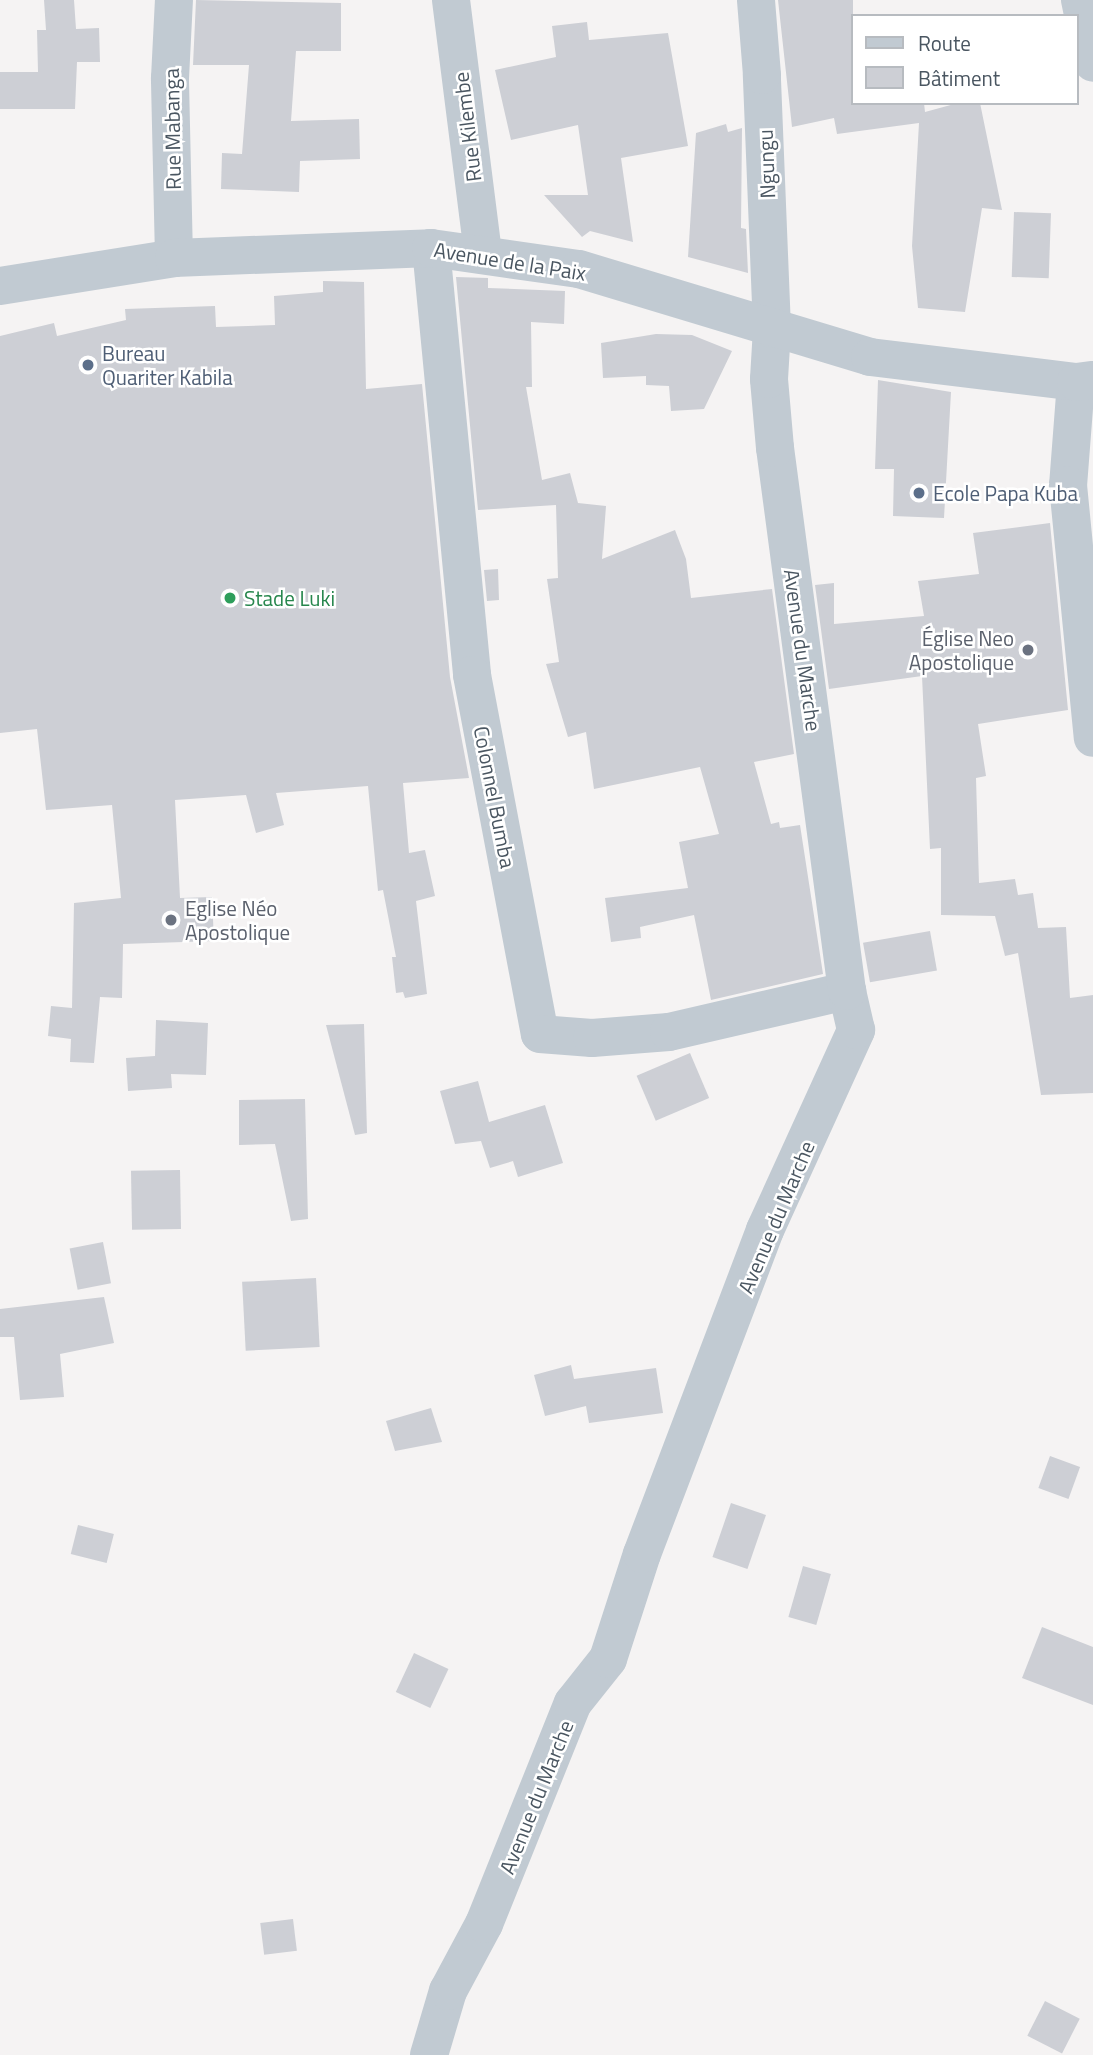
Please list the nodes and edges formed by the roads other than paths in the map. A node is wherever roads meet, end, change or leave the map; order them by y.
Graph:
1 (174, 0) edge
2 (451, 0) edge
3 (755, 0) edge
4 (1080, 0) edge
5 (1093, 63) edge
6 (431, 248) junction
7 (483, 255) junction
8 (174, 258) junction
9 (0, 286) edge
10 (772, 329) junction
11 (1084, 381) edge
12 (1093, 738) edge
13 (847, 991) junction
14 (429, 2055) edge

1 - 8 street, Rue Mabanga
2 - 7 street, Rue Kilembe
3 - 10 street, Ngungu
4 - 5 street
6 - 7 street, Avenue de la Paix
6 - 8 street, Avenue de la Paix
6 - 13 street, Colonnel Bumba
7 - 10 street, Avenue de la Paix
8 - 9 street, Avenue de la Paix
10 - 11 street, Avenue de la Paix
10 - 13 street, Avenue du Marche
11 - 12 street
13 - 14 street, Avenue du Marche

